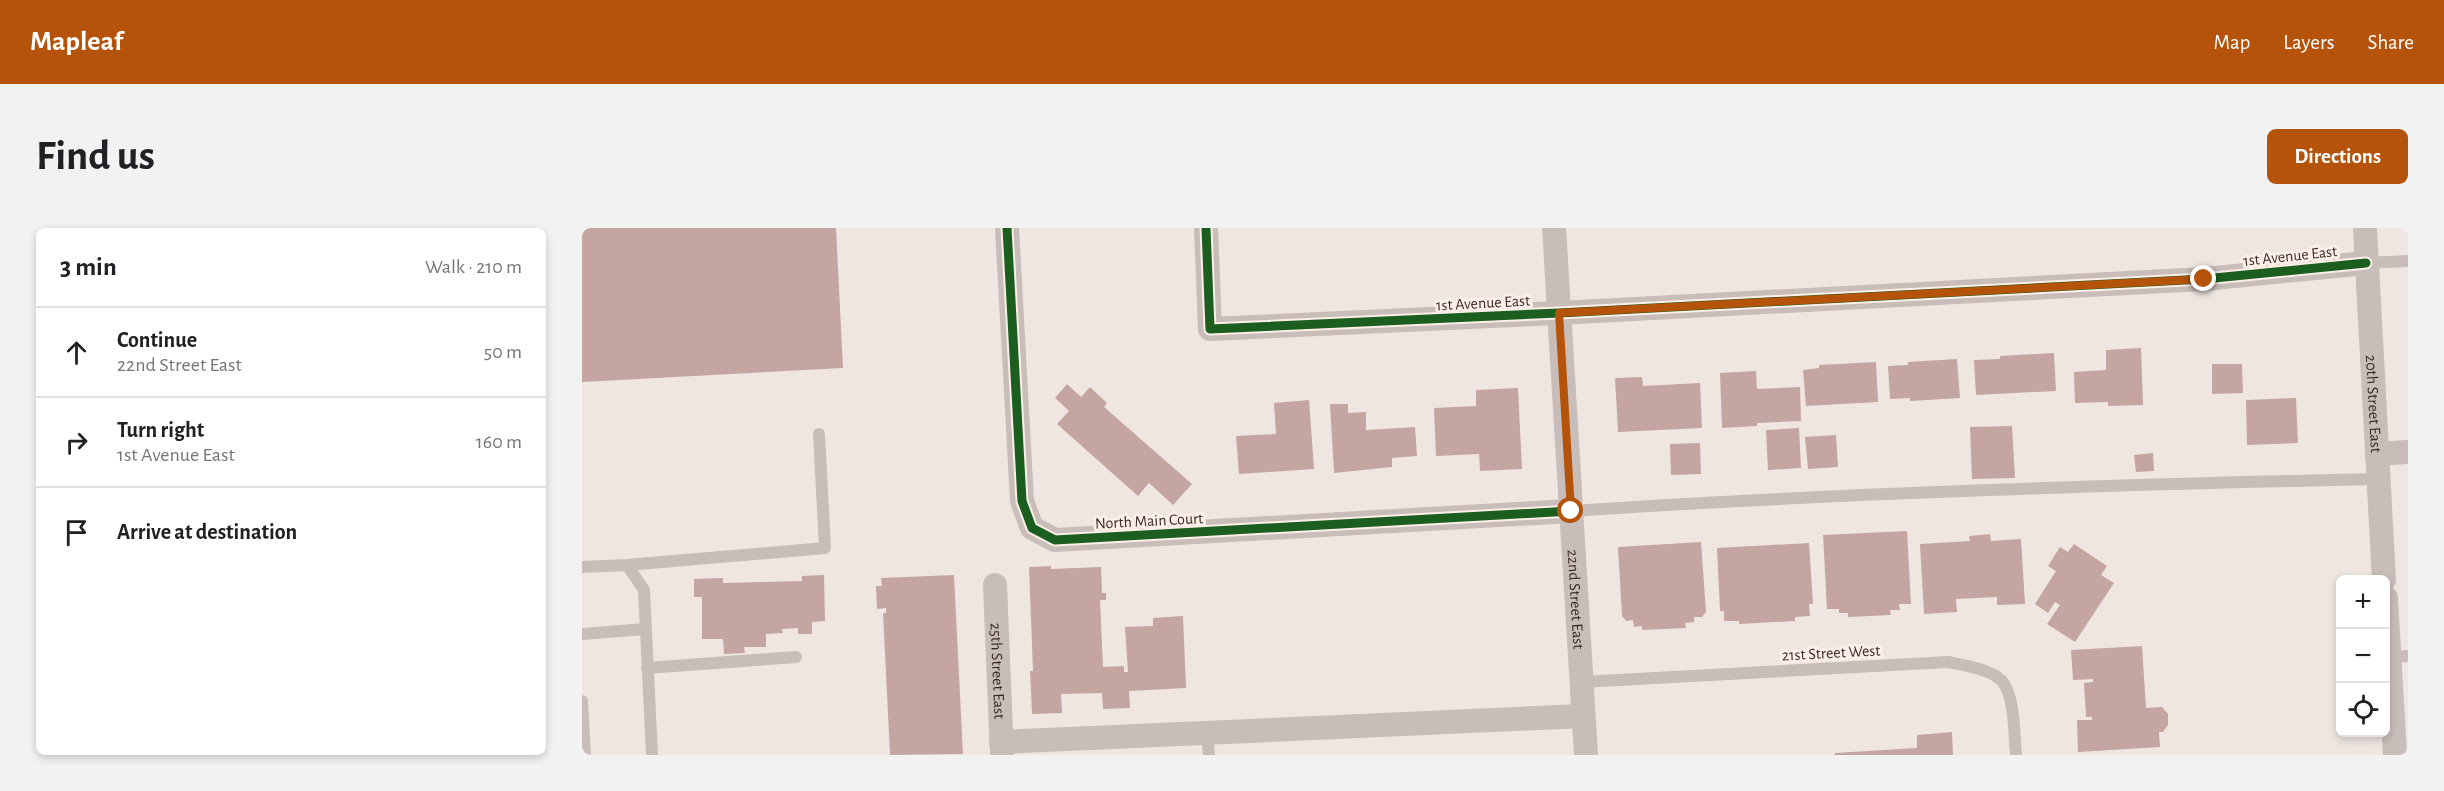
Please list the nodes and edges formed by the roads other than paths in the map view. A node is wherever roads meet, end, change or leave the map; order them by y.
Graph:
1 (1007, 228) edge
2 (1206, 228) edge
3 (1554, 228) edge
4 (2365, 228) edge
5 (2408, 261) edge
6 (2367, 263) junction
7 (1559, 313) junction
8 (819, 434) dead end
9 (2408, 452) edge
10 (2377, 454) junction
11 (2379, 479) junction
12 (1571, 511) junction
13 (627, 565) junction
14 (582, 567) edge
15 (2384, 575) edge
16 (995, 585) dead end
17 (2390, 620) edge
18 (645, 629) junction
19 (582, 634) edge
20 (2398, 656) edge
21 (796, 657) dead end
22 (647, 668) junction
23 (1581, 682) junction
24 (582, 701) edge
25 (1584, 716) junction
26 (1208, 744) edge
27 (1002, 748) edge
28 (585, 755) edge
29 (652, 755) edge
30 (1586, 755) edge
31 (2016, 755) edge
32 (2395, 755) edge

1 - 12 street, North Main Court
2 - 7 street, 1st Avenue East
3 - 7 street, 22nd Street East
4 - 6 street, 20th Street East
5 - 6 lane
6 - 7 street, 1st Avenue East
6 - 10 street, 20th Street East
7 - 12 street, 22nd Street East
8 - 13 lane
9 - 10 street
10 - 11 street, 20th Street East
11 - 12 lane
11 - 15 street, 20th Street East
12 - 23 street, 22nd Street East
13 - 14 lane
13 - 18 lane
16 - 27 street, 25th Street East
17 - 20 street
18 - 19 lane
18 - 22 lane
20 - 32 street
21 - 22 lane
22 - 29 lane
23 - 25 street, 22nd Street East
23 - 31 lane, 21st Street West
24 - 28 lane
25 - 26 street
25 - 30 street, 22nd Street East
26 - 27 street

